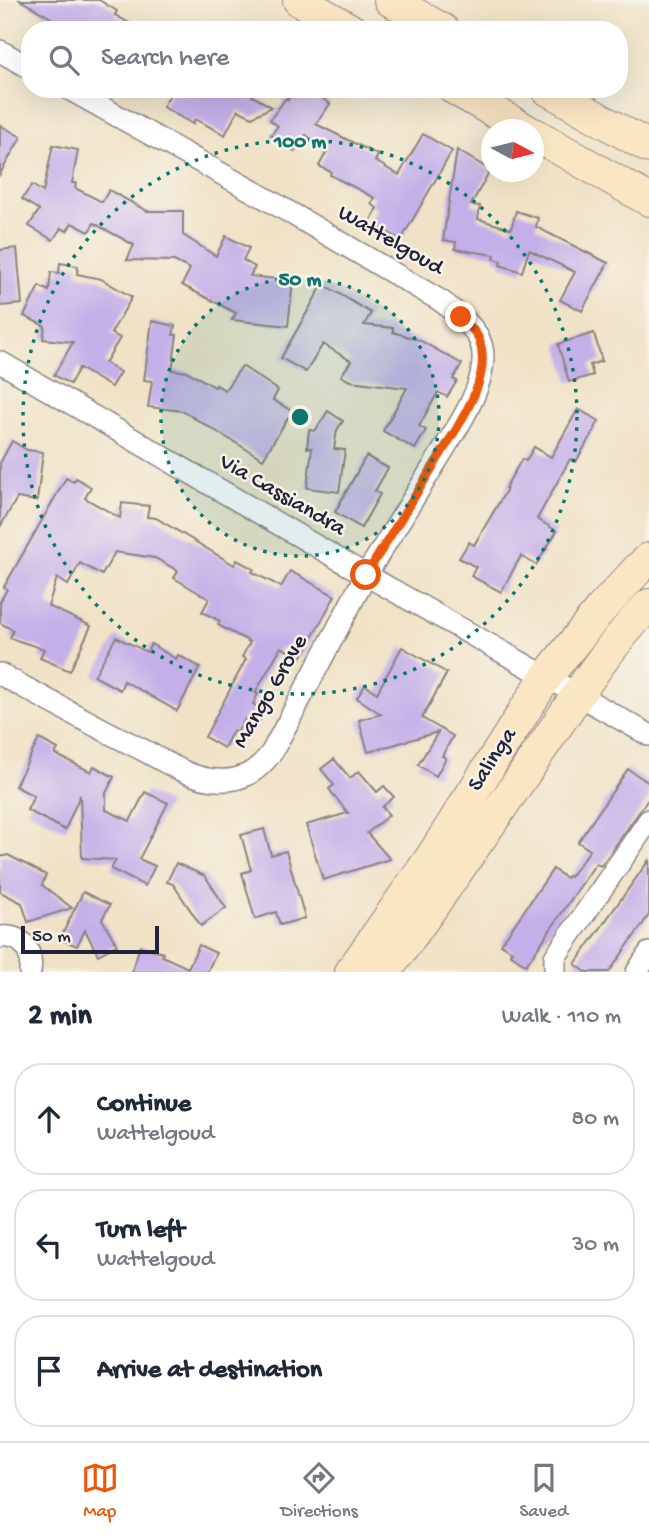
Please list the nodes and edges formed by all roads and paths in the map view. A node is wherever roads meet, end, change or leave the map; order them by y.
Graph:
1 (299, 0) edge
2 (390, 0) edge
3 (335, 21) edge
4 (427, 21) edge
5 (0, 51) edge
6 (21, 63) edge
7 (85, 98) edge
8 (471, 98) edge
9 (563, 98) edge
10 (507, 119) edge
11 (544, 140) edge
12 (649, 147) edge
13 (649, 200) edge
14 (0, 362) edge
15 (649, 559) edge
16 (366, 575) junction
17 (649, 605) edge
18 (0, 674) edge
19 (547, 677) junction
20 (576, 695) junction
21 (649, 735) edge
22 (649, 820) edge
23 (0, 937) edge
24 (649, 953) edge
25 (30, 972) edge
26 (351, 972) edge
27 (385, 972) edge
28 (555, 972) edge
29 (637, 972) edge

1 - 3 street
2 - 4 street
5 - 6 street
7 - 16 street, Wattelgoud
8 - 10 street
9 - 12 street
11 - 13 street
14 - 16 street, Via Cassiandra
15 - 19 street, Salinga
16 - 18 street, Mango Grove
16 - 19 street, Via Cassiandra
17 - 20 street, Salinga
19 - 20 street, Via Cassiandra
19 - 26 street, Salinga
20 - 21 street, Via Cassiandra
20 - 27 street, Salinga
22 - 28 street
23 - 25 street
24 - 29 street

